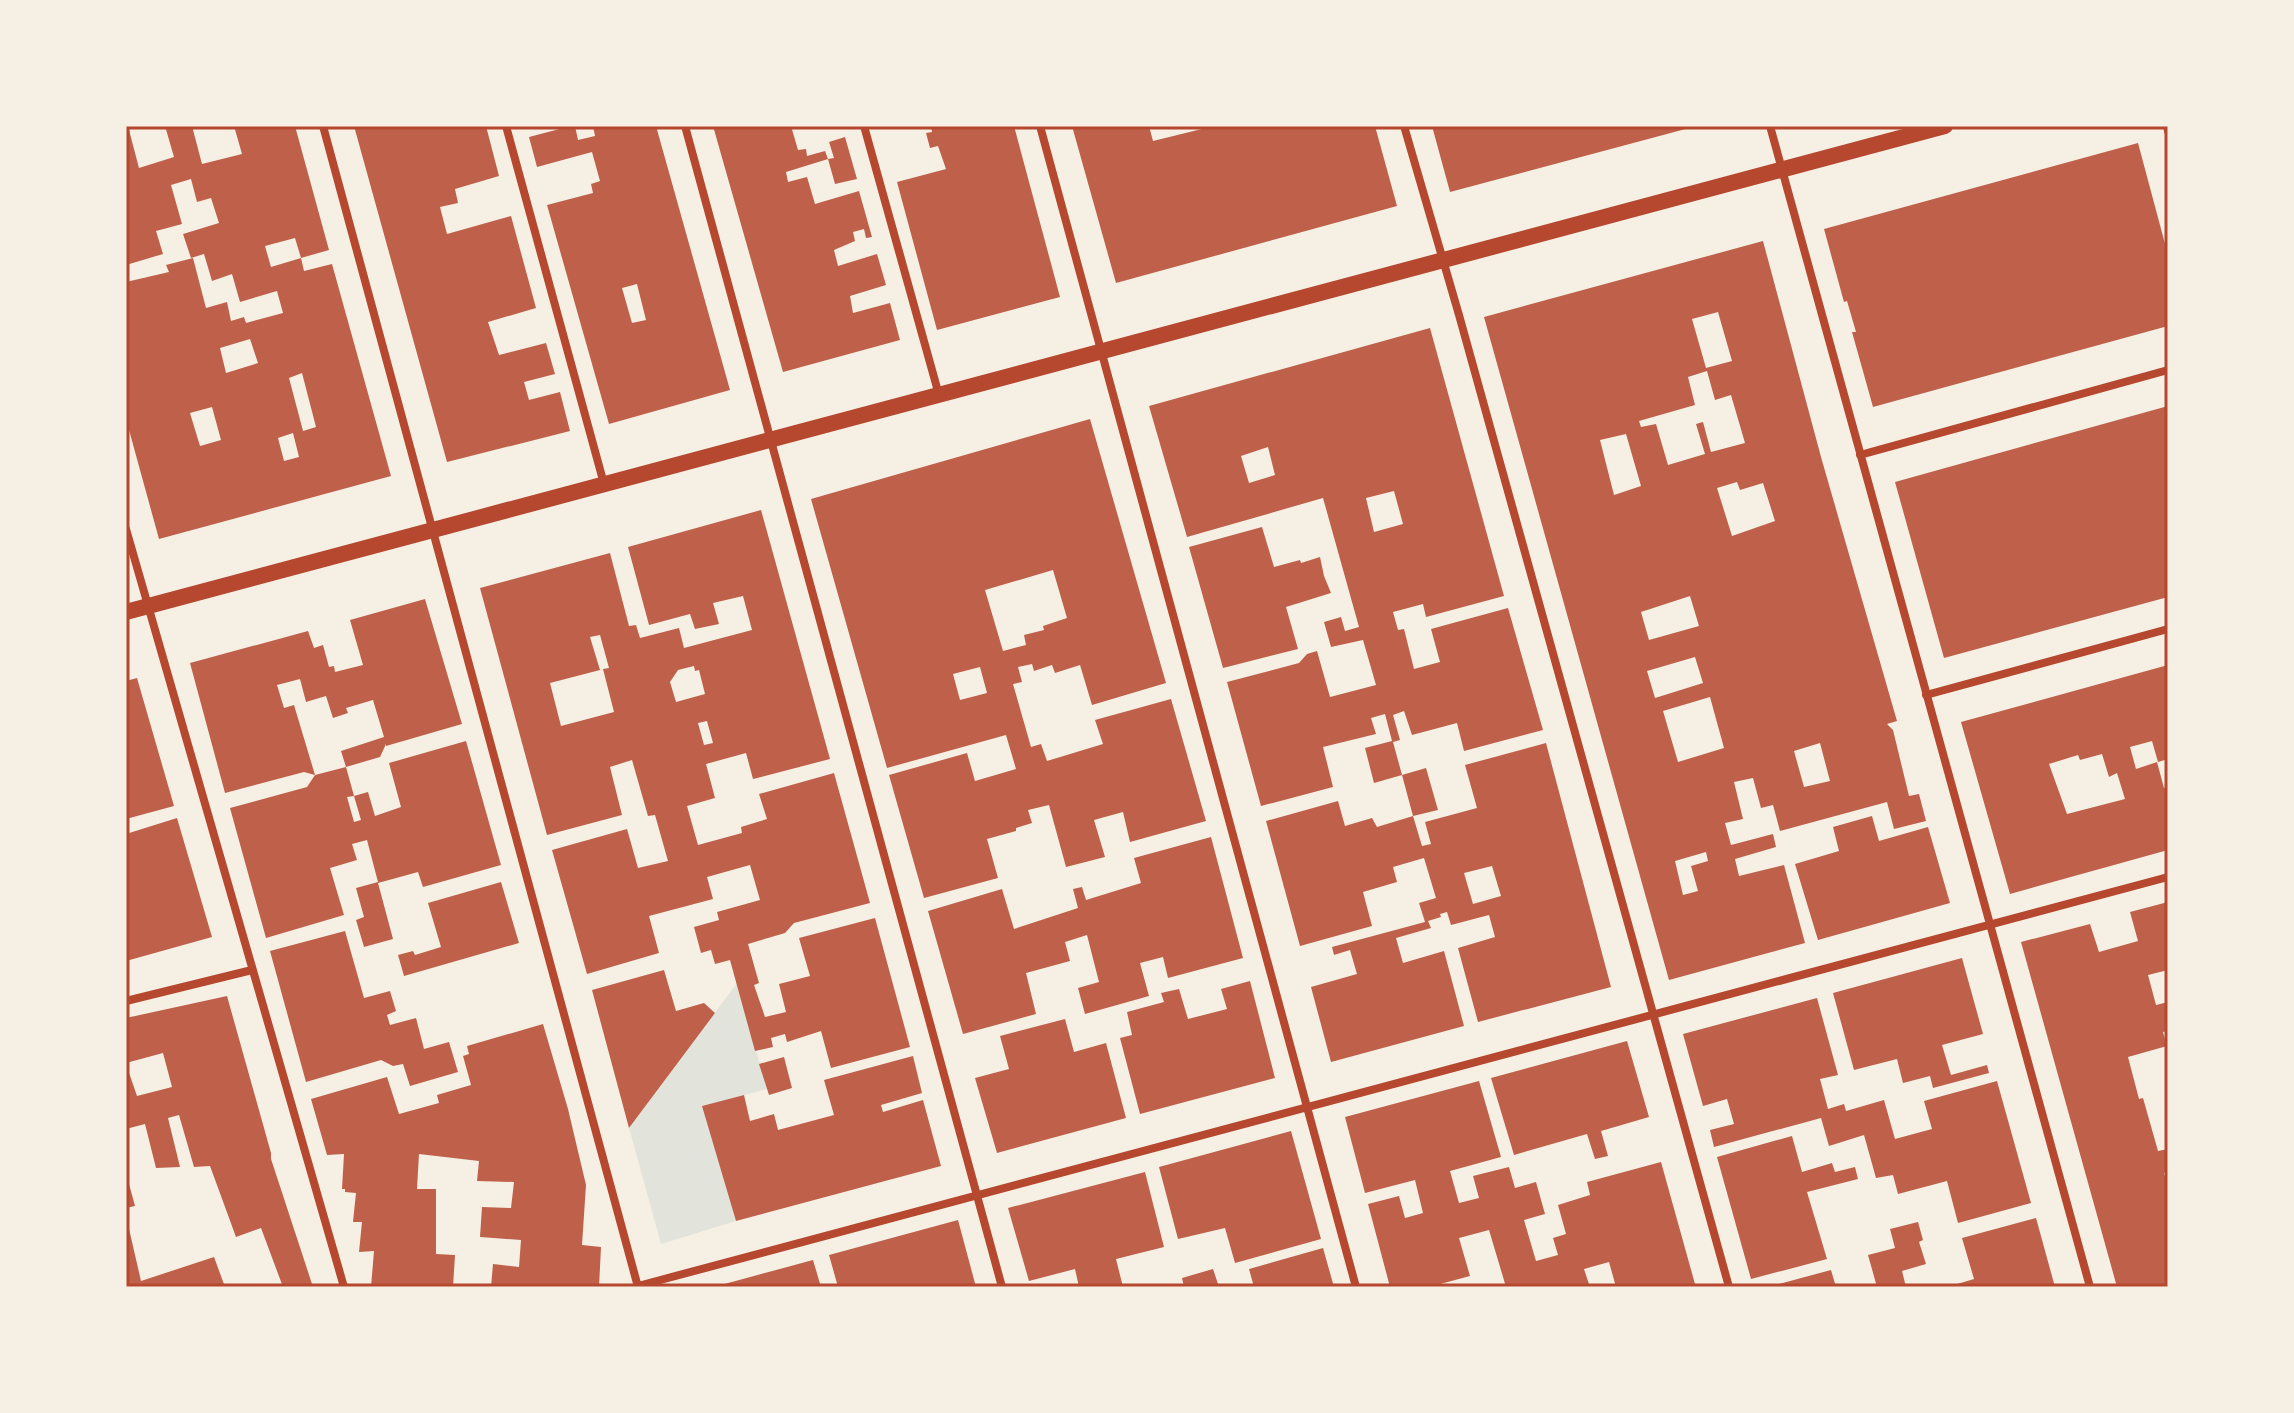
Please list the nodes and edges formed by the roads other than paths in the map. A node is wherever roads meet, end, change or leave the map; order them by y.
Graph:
1 (323, 126) edge
2 (506, 126) edge
3 (685, 126) edge
4 (864, 126) edge
5 (1040, 126) edge
6 (1404, 126) edge
7 (1770, 126) edge
8 (1945, 126) edge
9 (1782, 170) junction
10 (1443, 260) junction
11 (1103, 351) junction
12 (2168, 370) edge
13 (939, 396) junction
14 (771, 441) junction
15 (1860, 455) junction
16 (604, 484) junction
17 (126, 529) edge
18 (432, 530) junction
19 (148, 606) junction
20 (126, 612) edge
21 (2168, 629) edge
22 (1926, 695) junction
23 (2168, 877) edge
24 (1990, 926) junction
25 (252, 970) junction
26 (126, 1001) edge
27 (1652, 1014) junction
28 (1307, 1106) junction
29 (976, 1195) junction
30 (638, 1286) edge
31 (344, 1287) edge
32 (1002, 1287) edge
33 (1356, 1287) edge
34 (1729, 1287) edge
35 (2090, 1287) edge

1 - 18 street
2 - 16 street
3 - 14 street
4 - 13 street
5 - 11 street
6 - 10 street
7 - 9 street
8 - 9 main road
9 - 10 main road
9 - 15 street
10 - 11 main road
10 - 27 street
11 - 13 main road
11 - 28 street
12 - 15 street
13 - 14 main road
14 - 16 main road
14 - 29 street
15 - 22 street
16 - 18 main road
17 - 19 street
18 - 19 main road
18 - 30 street
19 - 20 main road
19 - 25 street
21 - 22 street
22 - 24 street
23 - 24 street
24 - 27 street
24 - 35 street
25 - 26 street
25 - 31 street
27 - 28 street
27 - 34 street
28 - 29 street
28 - 33 street
29 - 30 street
29 - 32 street

